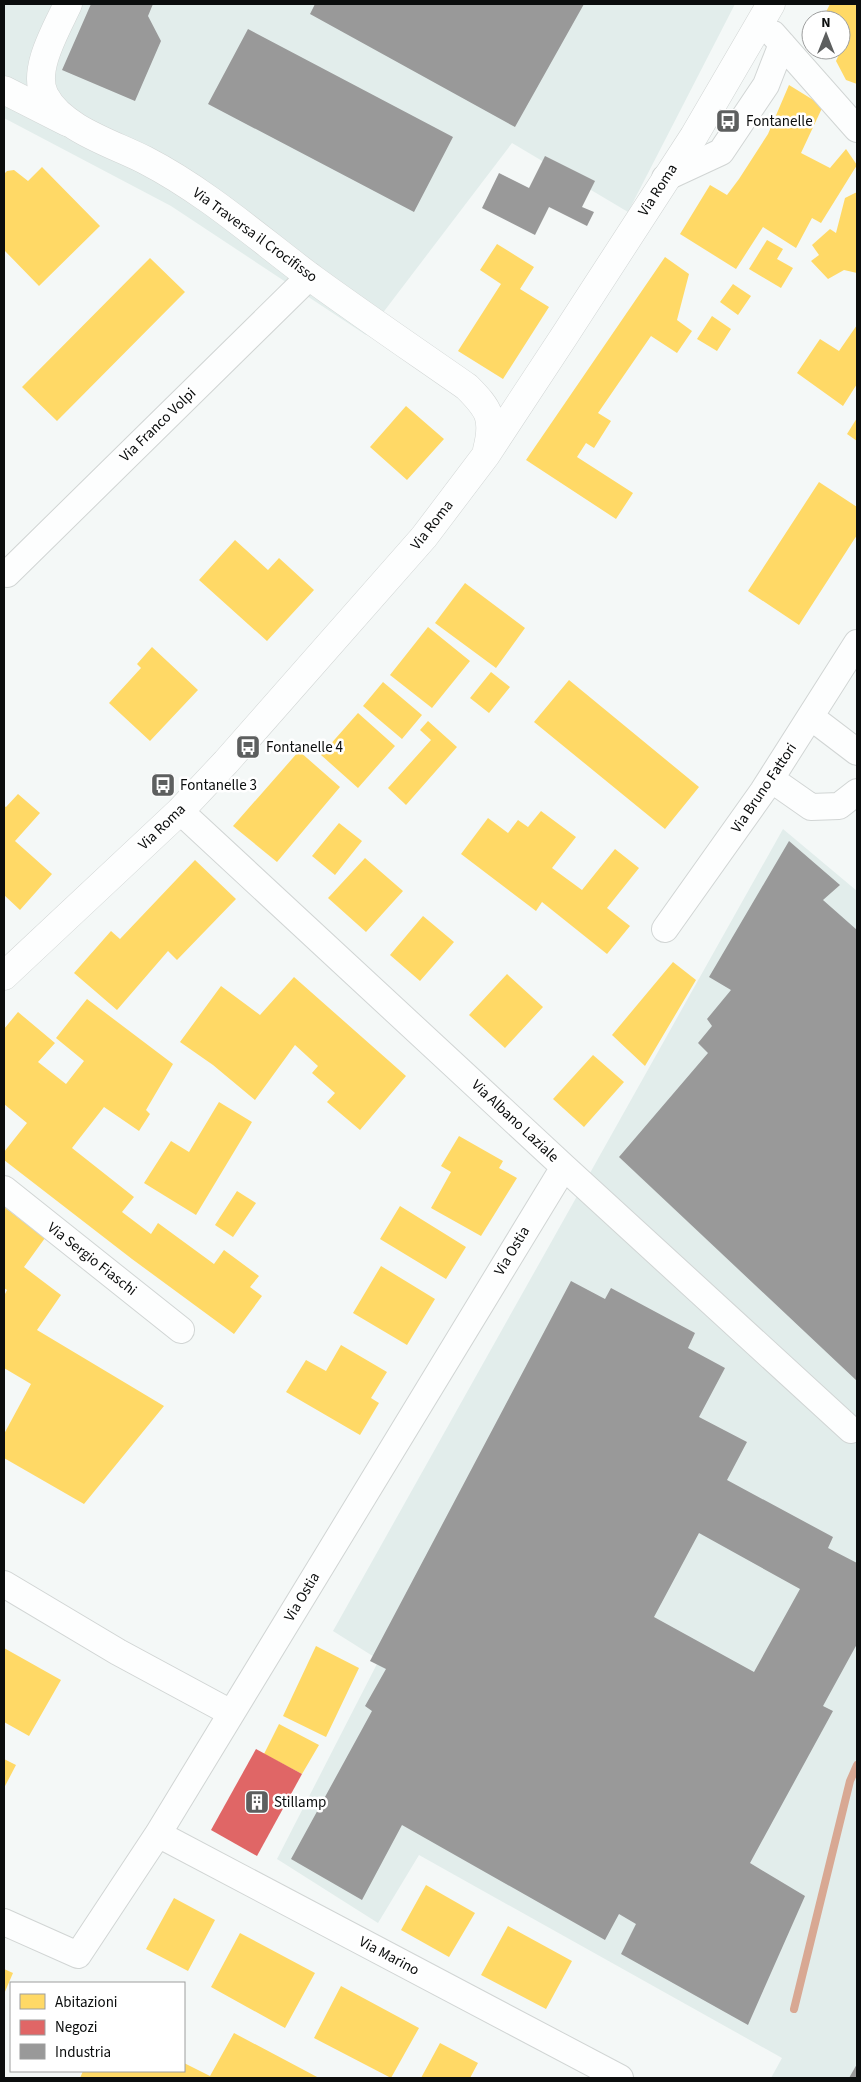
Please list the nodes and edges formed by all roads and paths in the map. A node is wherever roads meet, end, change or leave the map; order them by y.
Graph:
1 (68, 4) edge
2 (766, 12) edge
3 (782, 44) junction
4 (45, 58) junction
5 (4, 80) edge
6 (4, 90) edge
7 (72, 124) junction
8 (857, 129) edge
9 (666, 178) junction
10 (310, 276) junction
11 (538, 375) junction
12 (467, 387) junction
13 (486, 455) junction
14 (7, 574) dead end
15 (857, 643) edge
16 (811, 717) junction
17 (857, 752) edge
18 (771, 779) junction
19 (857, 792) edge
20 (180, 811) junction
21 (665, 929) dead end
22 (4, 976) edge
23 (564, 1167) junction
24 (4, 1189) edge
25 (181, 1330) dead end
26 (851, 1430) dead end
27 (4, 1584) edge
28 (231, 1713) junction
29 (158, 1834) junction
30 (4, 1922) edge
31 (620, 2078) edge

1 - 4 main road
2 - 3 street
2 - 9 main road, Via Roma
3 - 8 street
3 - 9 street
4 - 5 main road
4 - 7 main road
6 - 7 main road, Via Traversa il Crocifisso
7 - 10 main road, Via Traversa il Crocifisso
9 - 11 main road, Via Roma
10 - 12 main road, Via Traversa il Crocifisso
10 - 14 street, Via Franco Volpi
11 - 12 main road, Via Traversa il Crocifisso
11 - 13 main road, Via Roma
12 - 13 main road, Via Traversa il Crocifisso
13 - 20 main road, Via Roma
15 - 16 street, Via Bruno Fattori
16 - 17 street
16 - 18 street, Via Bruno Fattori
18 - 19 street
18 - 21 street, Via Bruno Fattori
20 - 22 main road, Via Roma
20 - 23 street, Via Albano Laziale
23 - 26 street, Via Albano Laziale
23 - 28 street, Via Ostia
24 - 25 street, Via Sergio Fiaschi
27 - 28 street
28 - 29 street, Via Ostia
29 - 30 street, Via Ostia
29 - 31 street, Via Marino

